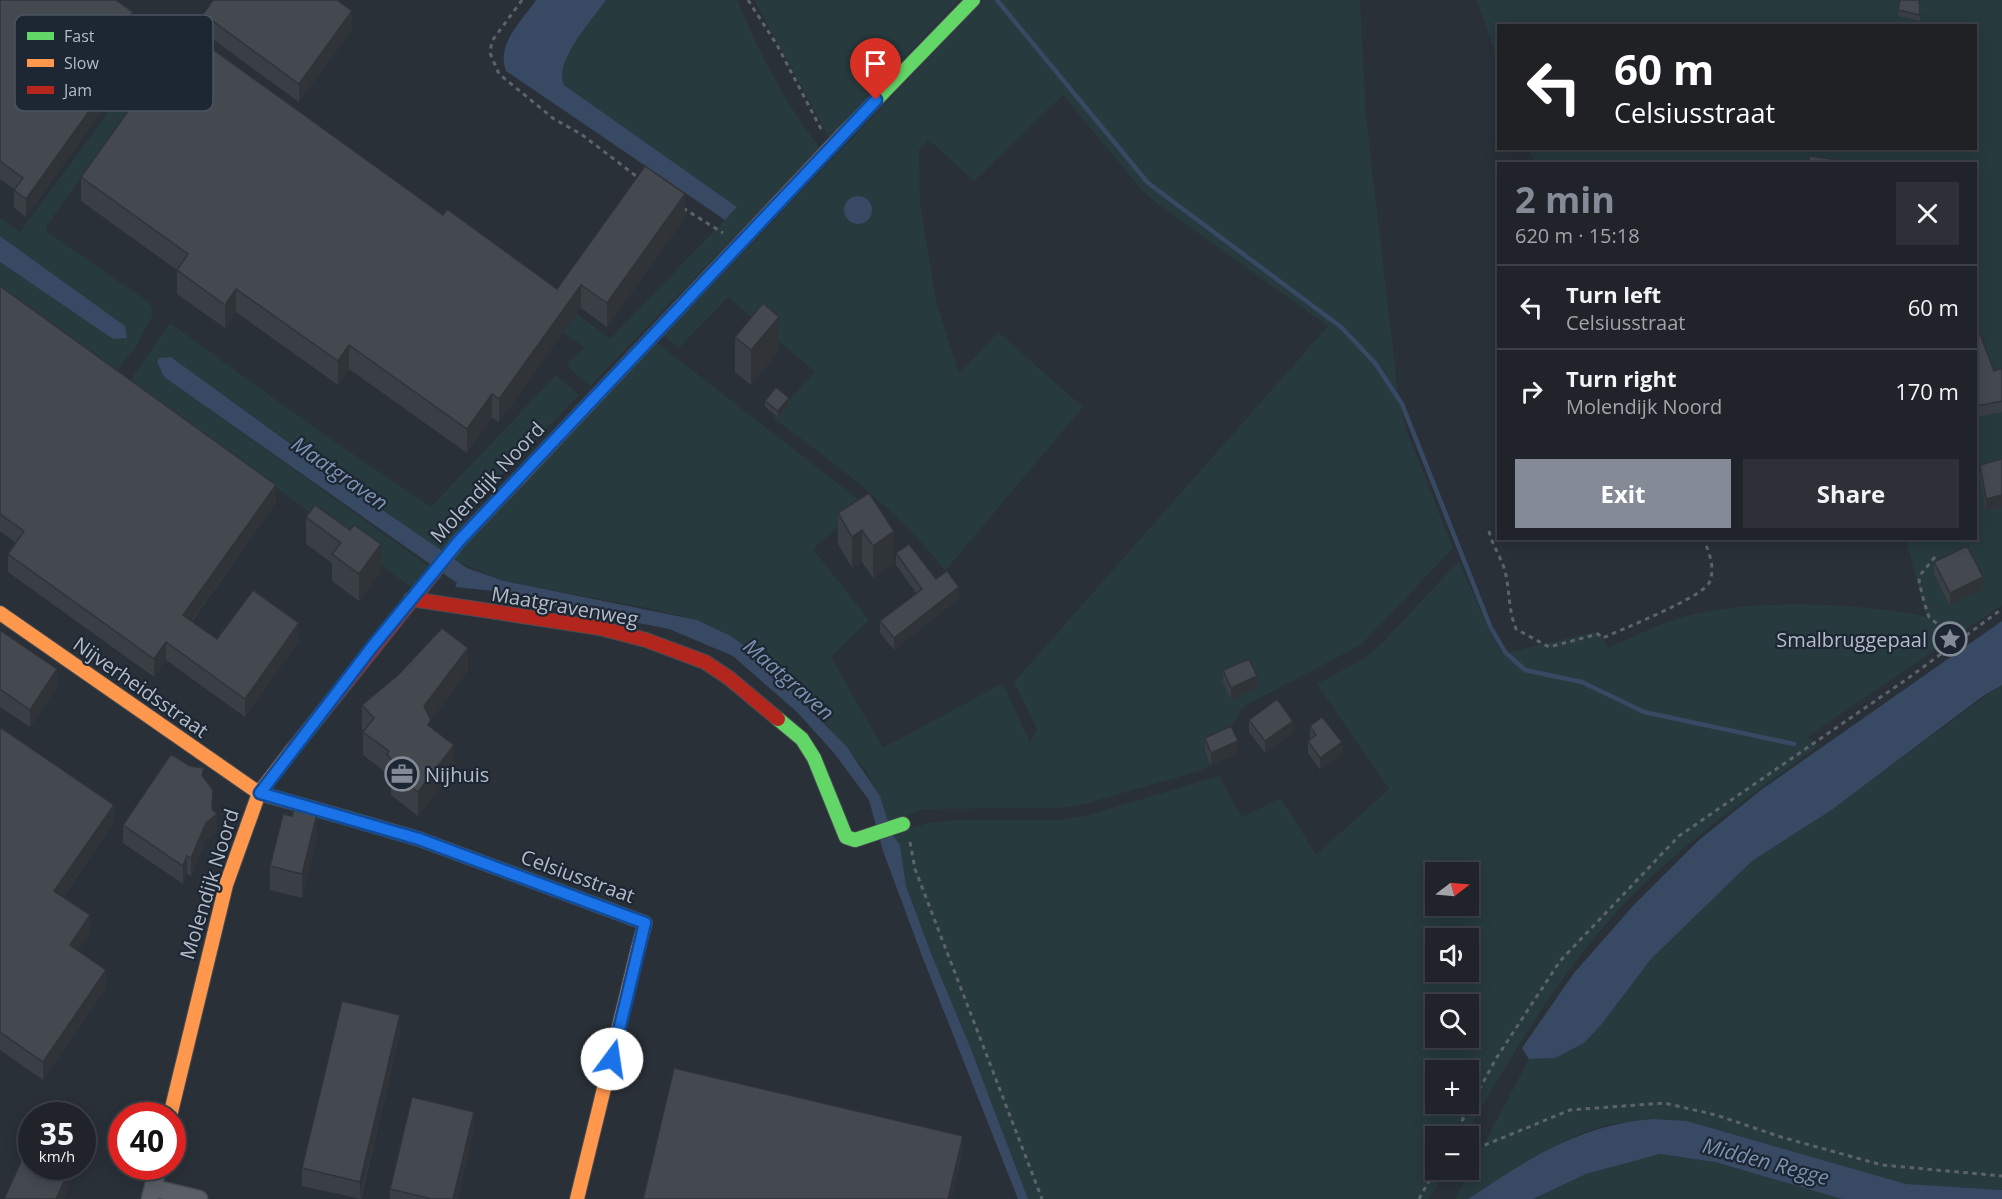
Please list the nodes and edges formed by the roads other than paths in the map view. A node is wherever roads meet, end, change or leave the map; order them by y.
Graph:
1 (973, 0) edge
2 (411, 599) junction
3 (0, 613) edge
4 (260, 793) junction
5 (899, 825) road end
6 (173, 1102) edge
7 (152, 1193) edge
8 (199, 1199) edge
9 (578, 1199) edge

1 - 2 street, Molendijk Noord
2 - 4 street, Molendijk Noord
2 - 5 street, Maatgravenweg
3 - 4 street, Nijverheidsstraat
4 - 6 street, Molendijk Noord
4 - 9 street, Celsiusstraat
7 - 8 street

